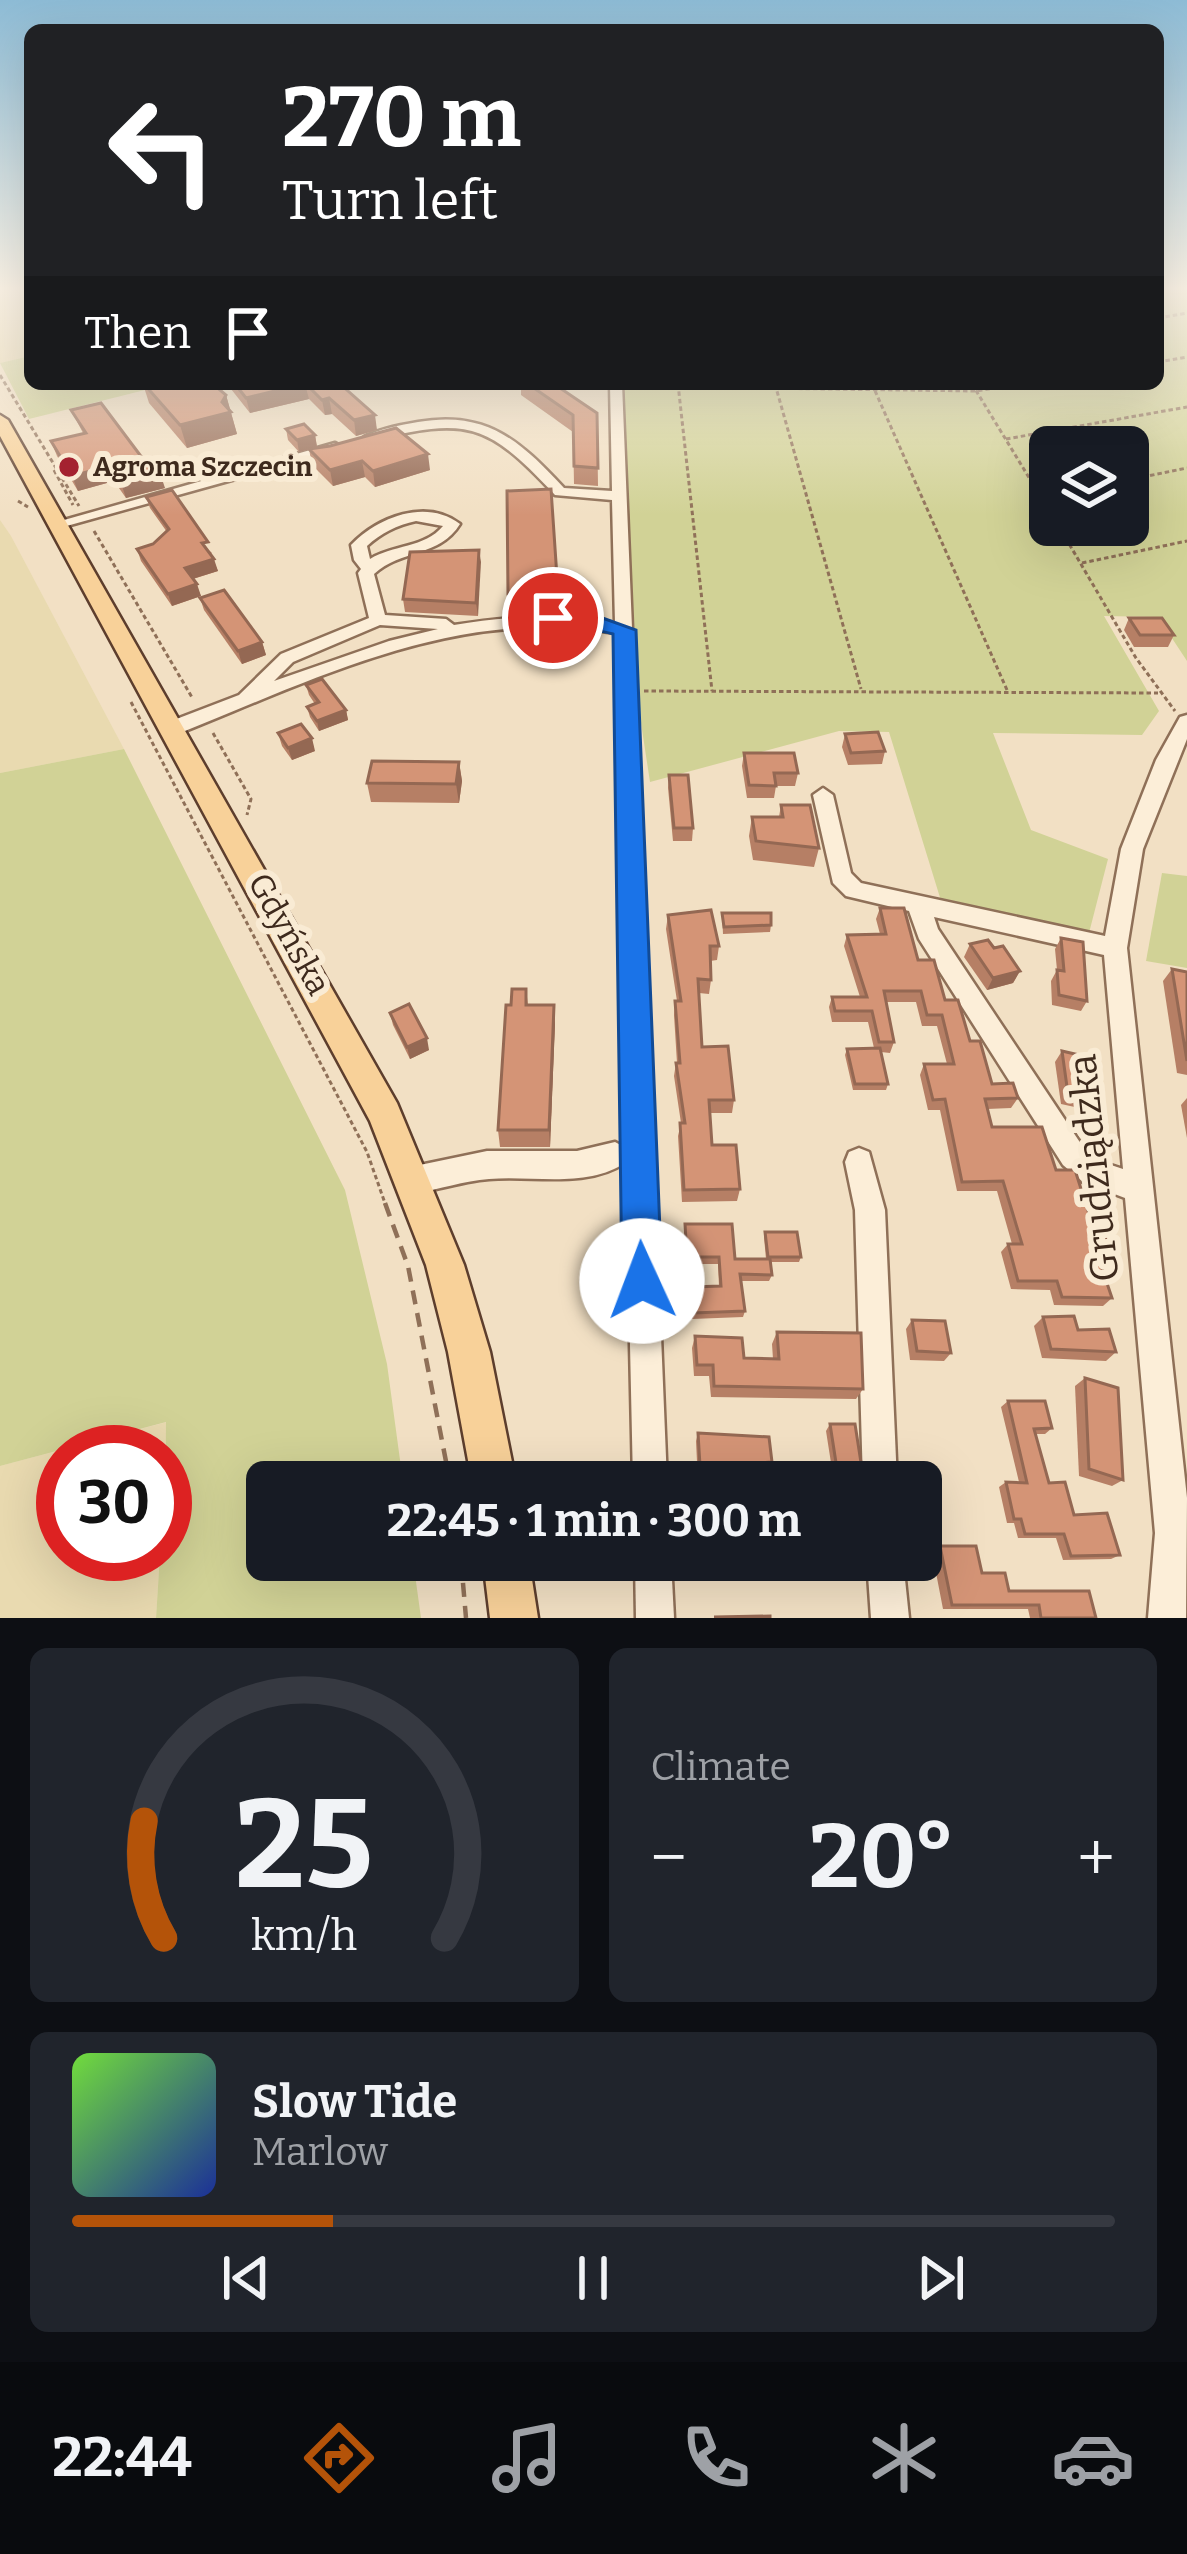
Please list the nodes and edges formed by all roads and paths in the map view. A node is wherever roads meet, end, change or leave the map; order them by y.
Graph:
1 (0, 375) edge
2 (616, 390) edge
3 (679, 390) edge
4 (776, 390) edge
5 (875, 390) edge
6 (955, 390) edge
7 (982, 390) edge
8 (976, 391) junction
9 (1187, 407) edge
10 (0, 420) edge
11 (1006, 440) junction
12 (1187, 468) edge
13 (1149, 476) edge
14 (1029, 477) edge
15 (619, 496) junction
16 (56, 519) junction
17 (1187, 541) edge
18 (1070, 546) edge
19 (1080, 563) junction
20 (370, 569) junction
21 (378, 620) junction
22 (477, 625) junction
23 (625, 630) junction
24 (122, 686) dead end
25 (712, 691) junction
26 (861, 691) junction
27 (1008, 691) junction
28 (628, 692) junction
29 (1158, 693) junction
30 (244, 700) junction
31 (1187, 722) edge
32 (173, 728) junction
33 (823, 794) dead end
34 (919, 906) junction
35 (1115, 948) junction
36 (615, 1155) dead end
37 (859, 1162) dead end
38 (415, 1180) junction
39 (1136, 1188) junction
40 (446, 1461) edge
41 (490, 1461) edge
42 (649, 1461) edge
43 (879, 1461) edge
44 (462, 1581) edge
45 (509, 1581) edge
46 (653, 1581) edge
47 (887, 1581) edge
48 (466, 1618) edge
49 (514, 1618) edge
50 (655, 1618) edge
51 (890, 1618) edge
52 (1166, 1618) edge

1 - 16 path
2 - 15 street
3 - 25 path
4 - 26 path
5 - 27 path
6 - 8 path
7 - 8 path
8 - 11 path
9 - 11 path
10 - 16 main road, Gdyńska
11 - 14 path
12 - 13 path
15 - 16 street
15 - 23 street
16 - 32 main road, Gdyńska
17 - 19 path
18 - 19 path
19 - 29 path
20 - 20 street
20 - 21 street
21 - 22 street
21 - 30 street
22 - 23 street
22 - 30 street
23 - 28 street
24 - 40 path
25 - 26 path
25 - 28 path
26 - 27 path
27 - 29 path
28 - 42 street
29 - 31 path
30 - 32 street
31 - 35 street, Grudziądzka
32 - 38 main road, Gdyńska
33 - 34 street
34 - 35 street
34 - 39 street
35 - 39 street, Grudziądzka
36 - 38 street
37 - 43 street
38 - 41 main road, Gdyńska
39 - 52 street, Grudziądzka
44 - 48 path
45 - 49 main road
46 - 50 street
47 - 51 street

